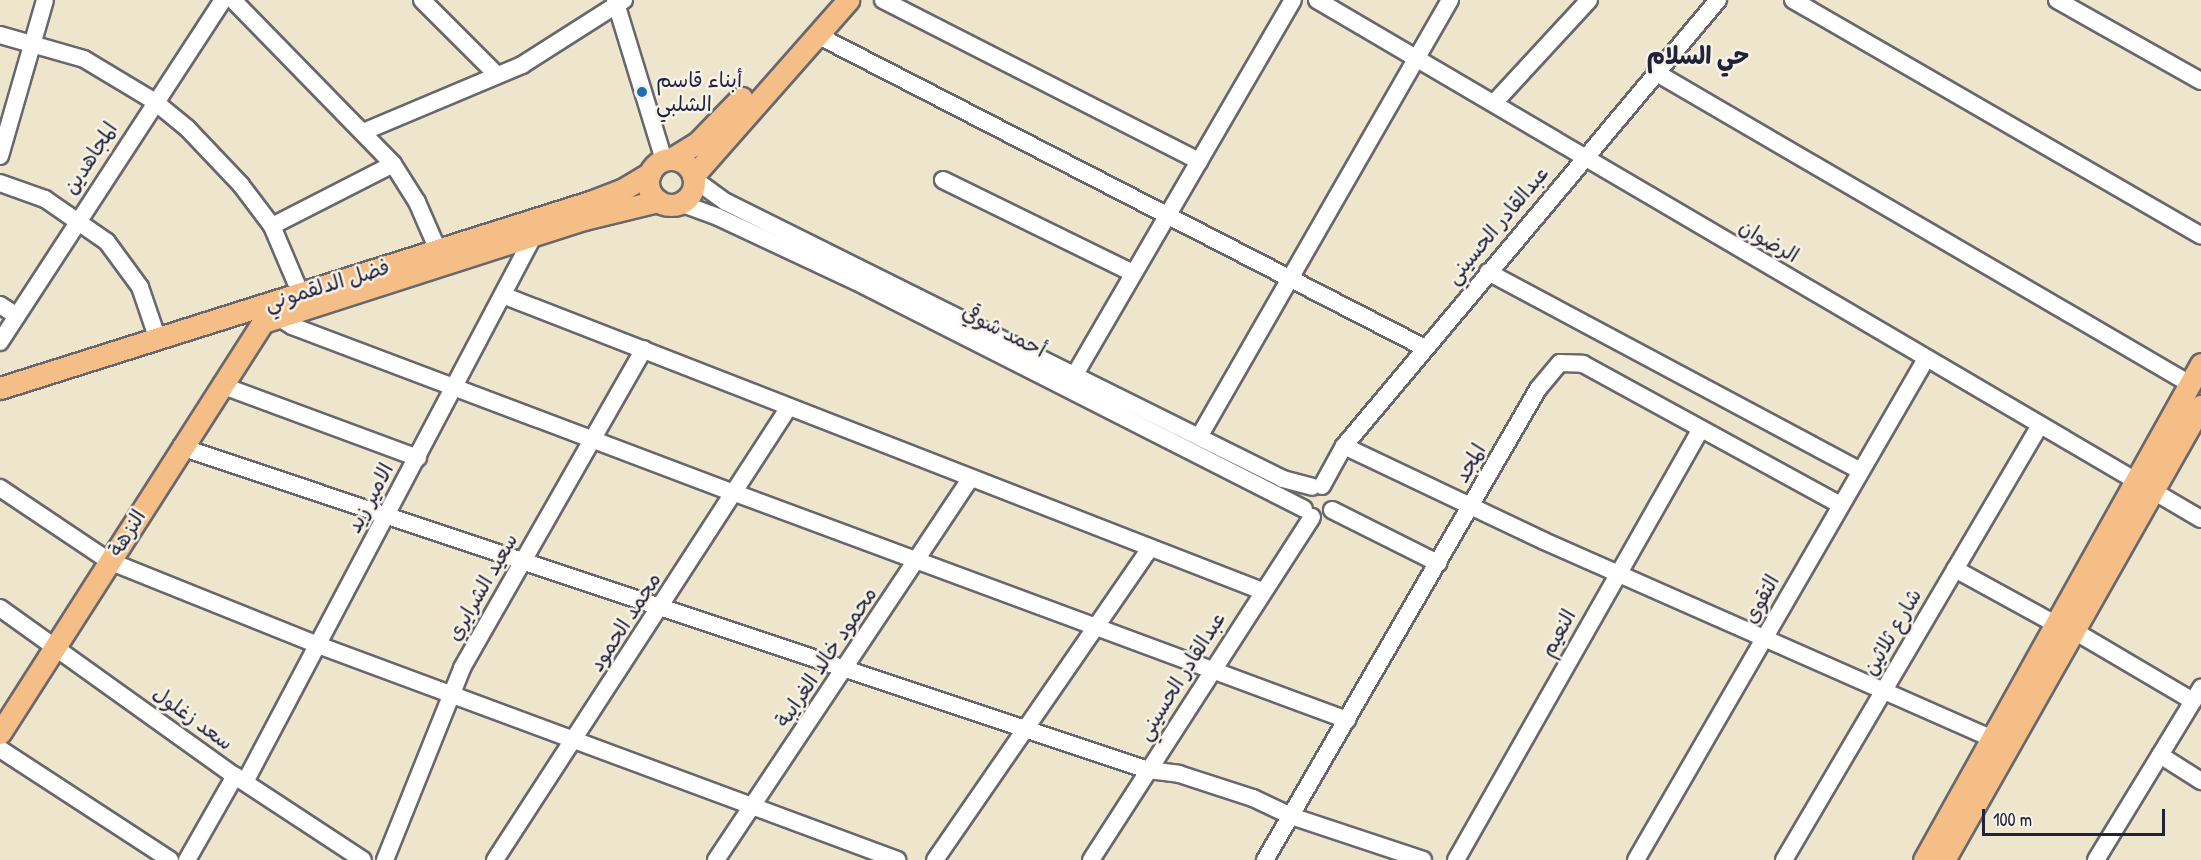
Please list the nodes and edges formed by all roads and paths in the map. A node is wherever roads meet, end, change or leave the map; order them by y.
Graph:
1 (45, 0) edge
2 (222, 0) edge
3 (233, 0) edge
4 (423, 0) edge
5 (830, 0) edge
6 (848, 0) edge
7 (883, 0) edge
8 (1293, 0) edge
9 (1317, 0) edge
10 (1450, 0) edge
11 (1589, 0) edge
12 (1718, 0) edge
13 (1793, 0) edge
14 (2057, 0) edge
15 (619, 1) edge
16 (0, 35) edge
17 (817, 35) junction
18 (32, 42) junction
19 (1416, 58) junction
20 (1655, 72) junction
21 (497, 75) junction
22 (2201, 81) edge
23 (154, 101) junction
24 (1494, 104) junction
25 (363, 132) junction
26 (0, 156) edge
27 (1583, 156) junction
28 (1199, 161) junction
29 (393, 164) junction
30 (661, 164) junction
31 (694, 178) junction
32 (943, 180) dead end
33 (0, 183) edge
34 (658, 201) junction
35 (680, 203) junction
36 (1167, 214) junction
37 (78, 219) junction
38 (272, 226) junction
39 (534, 235) junction
40 (2201, 236) edge
41 (438, 250) junction
42 (1488, 272) junction
43 (1133, 273) junction
44 (1290, 278) junction
45 (300, 292) junction
46 (505, 296) junction
47 (0, 306) edge
48 (235, 313) junction
49 (17, 316) junction
50 (276, 316) junction
51 (254, 332) junction
52 (158, 340) junction
53 (0, 342) edge
54 (1425, 348) junction
55 (644, 349) junction
56 (1926, 359) junction
57 (2201, 364) edge
58 (1071, 381) junction
59 (2190, 384) junction
60 (221, 385) junction
61 (457, 386) junction
62 (0, 388) edge
63 (2201, 406) edge
64 (789, 407) junction
65 (2039, 427) junction
66 (1701, 429) junction
67 (1199, 436) junction
68 (593, 439) junction
69 (1344, 446) junction
70 (181, 447) junction
71 (418, 458) junction
72 (1859, 470) junction
73 (971, 478) junction
74 (2145, 485) junction
75 (1317, 487) junction
76 (0, 488) edge
77 (735, 493) junction
78 (1839, 504) junction
79 (1471, 507) junction
80 (1332, 510) junction
81 (1308, 513) junction
82 (387, 515) junction
83 (2201, 519) edge
84 (1150, 548) junction
85 (522, 560) junction
86 (919, 560) junction
87 (109, 561) junction
88 (1438, 563) junction
89 (1955, 568) junction
90 (1618, 573) junction
91 (1262, 591) junction
92 (662, 606) junction
93 (0, 608) edge
94 (2055, 624) junction
95 (1098, 627) junction
96 (2076, 632) junction
97 (1766, 638) junction
98 (318, 645) junction
99 (55, 646) junction
100 (845, 668) junction
101 (1211, 669) junction
102 (1884, 691) junction
103 (451, 694) junction
104 (2197, 694) edge
105 (1347, 720) junction
106 (1027, 729) junction
107 (0, 733) edge
108 (1992, 739) junction
109 (575, 741) junction
110 (0, 749) edge
111 (2160, 755) junction
112 (1148, 770) junction
113 (240, 779) junction
114 (2201, 781) edge
115 (752, 807) junction
116 (1291, 816) junction
117 (170, 860) edge
118 (187, 860) edge
119 (363, 860) edge
120 (386, 860) edge
121 (495, 860) edge
122 (716, 860) edge
123 (897, 860) edge
124 (935, 860) edge
125 (1091, 860) edge
126 (1265, 860) edge
127 (1423, 860) edge
128 (1456, 860) edge
129 (1636, 860) edge
130 (1784, 860) edge
131 (1924, 860) edge
132 (1944, 860) edge
133 (2096, 860) edge

1 - 18 street
2 - 23 street, المجاهدين
3 - 25 street
4 - 21 street
5 - 30 main road, فضل الدلقموني
6 - 17 main road
7 - 28 street
8 - 28 street
9 - 19 street, الرضوان
10 - 19 street
11 - 24 street
12 - 20 street, عبدالقادر الحسيني
13 - 40 street
14 - 22 street
15 - 21 street
15 - 30 street
16 - 18 street
17 - 31 main road
17 - 36 street
18 - 23 street
18 - 26 street
19 - 24 street, الرضوان
19 - 44 street
20 - 27 street, عبدالقادر الحسيني
20 - 59 street
21 - 25 street
23 - 37 street, المجاهدين
23 - 38 street
24 - 27 street, الرضوان
25 - 29 street
27 - 42 street, عبدالقادر الحسيني
27 - 56 street, الرضوان
28 - 36 street
29 - 38 street
29 - 41 street
30 - 31 main road
30 - 34 main road
30 - 41 main road, فضل الدلقموني
31 - 35 main road
31 - 58 street, أحمد شوقي
32 - 43 street
33 - 37 street
34 - 35 main road
34 - 39 main road
35 - 58 street, أحمد شوقي
36 - 43 street
36 - 44 street
37 - 49 street, المجاهدين
37 - 52 street
38 - 45 street
39 - 46 street, الامير زيد
39 - 50 main road
41 - 45 main road, فضل الدلقموني
42 - 54 street, عبدالقادر الحسيني
42 - 72 street
43 - 58 street
44 - 54 street
44 - 67 street
45 - 48 main road, فضل الدلقموني
46 - 55 street
46 - 61 street, الامير زيد
47 - 49 street
48 - 51 main road
48 - 52 main road, فضل الدلقموني
49 - 53 street, المجاهدين
50 - 51 main road
50 - 61 street
51 - 60 main road, النزهة
52 - 62 main road, فضل الدلقموني
54 - 69 street, عبدالقادر الحسيني
55 - 64 street
55 - 68 street, سعيد الشرايري
56 - 65 street, الرضوان
56 - 72 street, التقوى
57 - 59 main road
58 - 67 street, أحمد شوقي
58 - 81 street, أحمد شوقي
59 - 74 main road
60 - 70 main road, النزهة
60 - 71 street
61 - 68 street
61 - 71 street, الامير زيد
63 - 74 main road
64 - 73 street
64 - 77 street, محمد الحمود
65 - 74 street, الرضوان
65 - 89 street, شارع ثلاثين
66 - 78 street, المجد
66 - 79 street, المجد
66 - 90 street, النعيم
67 - 75 street, أحمد شوقي
68 - 77 street
68 - 85 street, سعيد الشرايري
69 - 75 street, عبدالقادر الحسيني
69 - 79 street
70 - 82 street
70 - 87 main road, النزهة
71 - 82 street, الامير زيد
72 - 78 street, التقوى
73 - 84 street
73 - 86 street, محمود خالد الغرايبة
74 - 83 street, الرضوان
74 - 94 main road
74 - 96 main road
75 - 80 street
75 - 81 street
76 - 87 street
77 - 86 street
77 - 92 street, محمد الحمود
78 - 97 street, التقوى
79 - 88 street, المجد
79 - 90 street
80 - 81 street
80 - 88 street
81 - 91 street, عبدالقادر الحسيني
82 - 85 street
82 - 98 street, الامير زيد
84 - 91 street
84 - 95 street
85 - 92 street
85 - 103 street, سعيد الشرايري
86 - 95 street
86 - 100 street, محمود خالد الغرايبة
87 - 98 street
87 - 99 main road, النزهة
88 - 105 street, المجد
89 - 94 street
89 - 102 street, شارع ثلاثين
90 - 97 street
90 - 128 street, النعيم
91 - 101 street, عبدالقادر الحسيني
92 - 100 street
92 - 109 street, محمد الحمود
93 - 99 street, سعد زغلول
94 - 108 main road
95 - 101 street
95 - 106 street
96 - 104 street
96 - 132 main road
97 - 102 street
97 - 129 street, التقوى
98 - 103 street
98 - 113 street, الامير زيد
99 - 107 main road, النزهة
99 - 113 street, سعد زغلول
100 - 106 street
100 - 115 street, محمود خالد الغرايبة
101 - 105 street
101 - 112 street, عبدالقادر الحسيني
102 - 108 street
102 - 130 street, شارع ثلاثين
103 - 109 street
103 - 120 street, سعيد الشرايري
104 - 111 street
105 - 116 street, المجد
106 - 112 street
106 - 124 street
108 - 131 main road
109 - 115 street
109 - 121 street, محمد الحمود
110 - 117 street
111 - 114 street
111 - 133 street
112 - 116 street
112 - 125 street, عبدالقادر الحسيني
113 - 118 street, الامير زيد
113 - 119 street, سعد زغلول
115 - 122 street, محمود خالد الغرايبة
115 - 123 street
116 - 126 street, المجد
116 - 127 street

